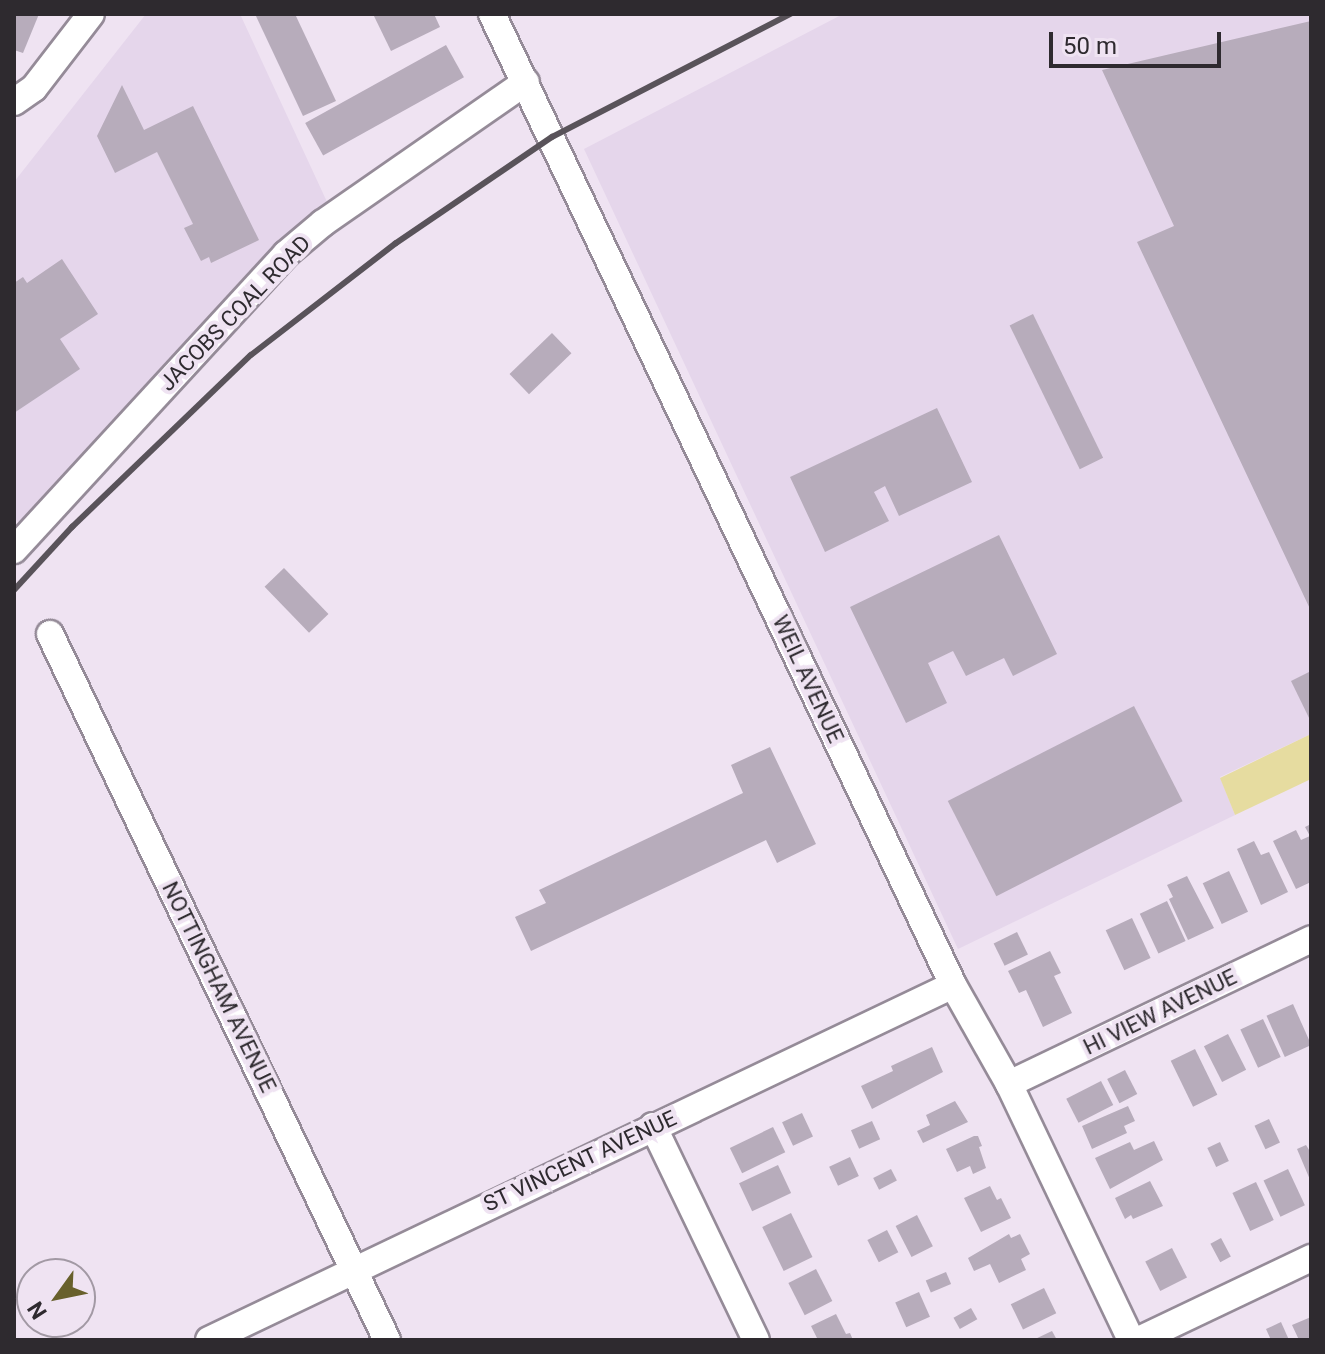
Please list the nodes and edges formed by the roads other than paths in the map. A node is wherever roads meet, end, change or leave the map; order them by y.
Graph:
1 (91, 14) edge
2 (492, 14) edge
3 (526, 82) junction
4 (14, 102) edge
5 (14, 550) edge
6 (50, 634) dead end
7 (1311, 939) edge
8 (953, 985) junction
9 (1009, 1084) junction
10 (653, 1126) junction
11 (1311, 1258) edge
12 (353, 1269) junction
13 (209, 1340) edge
14 (387, 1340) edge
15 (756, 1340) edge
16 (1131, 1340) edge
17 (1139, 1340) edge

1 - 4 street
2 - 3 street, WEIL AVENUE
3 - 5 street, JACOBS COAL ROAD
3 - 8 street, WEIL AVENUE
6 - 12 street, NOTTINGHAM AVENUE
7 - 9 street, HI VIEW AVENUE
8 - 9 street, WEIL AVENUE
8 - 10 street, ST VINCENT AVENUE
9 - 16 street, WEIL AVENUE
10 - 12 street, ST VINCENT AVENUE
10 - 15 street
11 - 17 street
12 - 13 street, ST VINCENT AVENUE
12 - 14 street, NOTTINGHAM AVENUE

